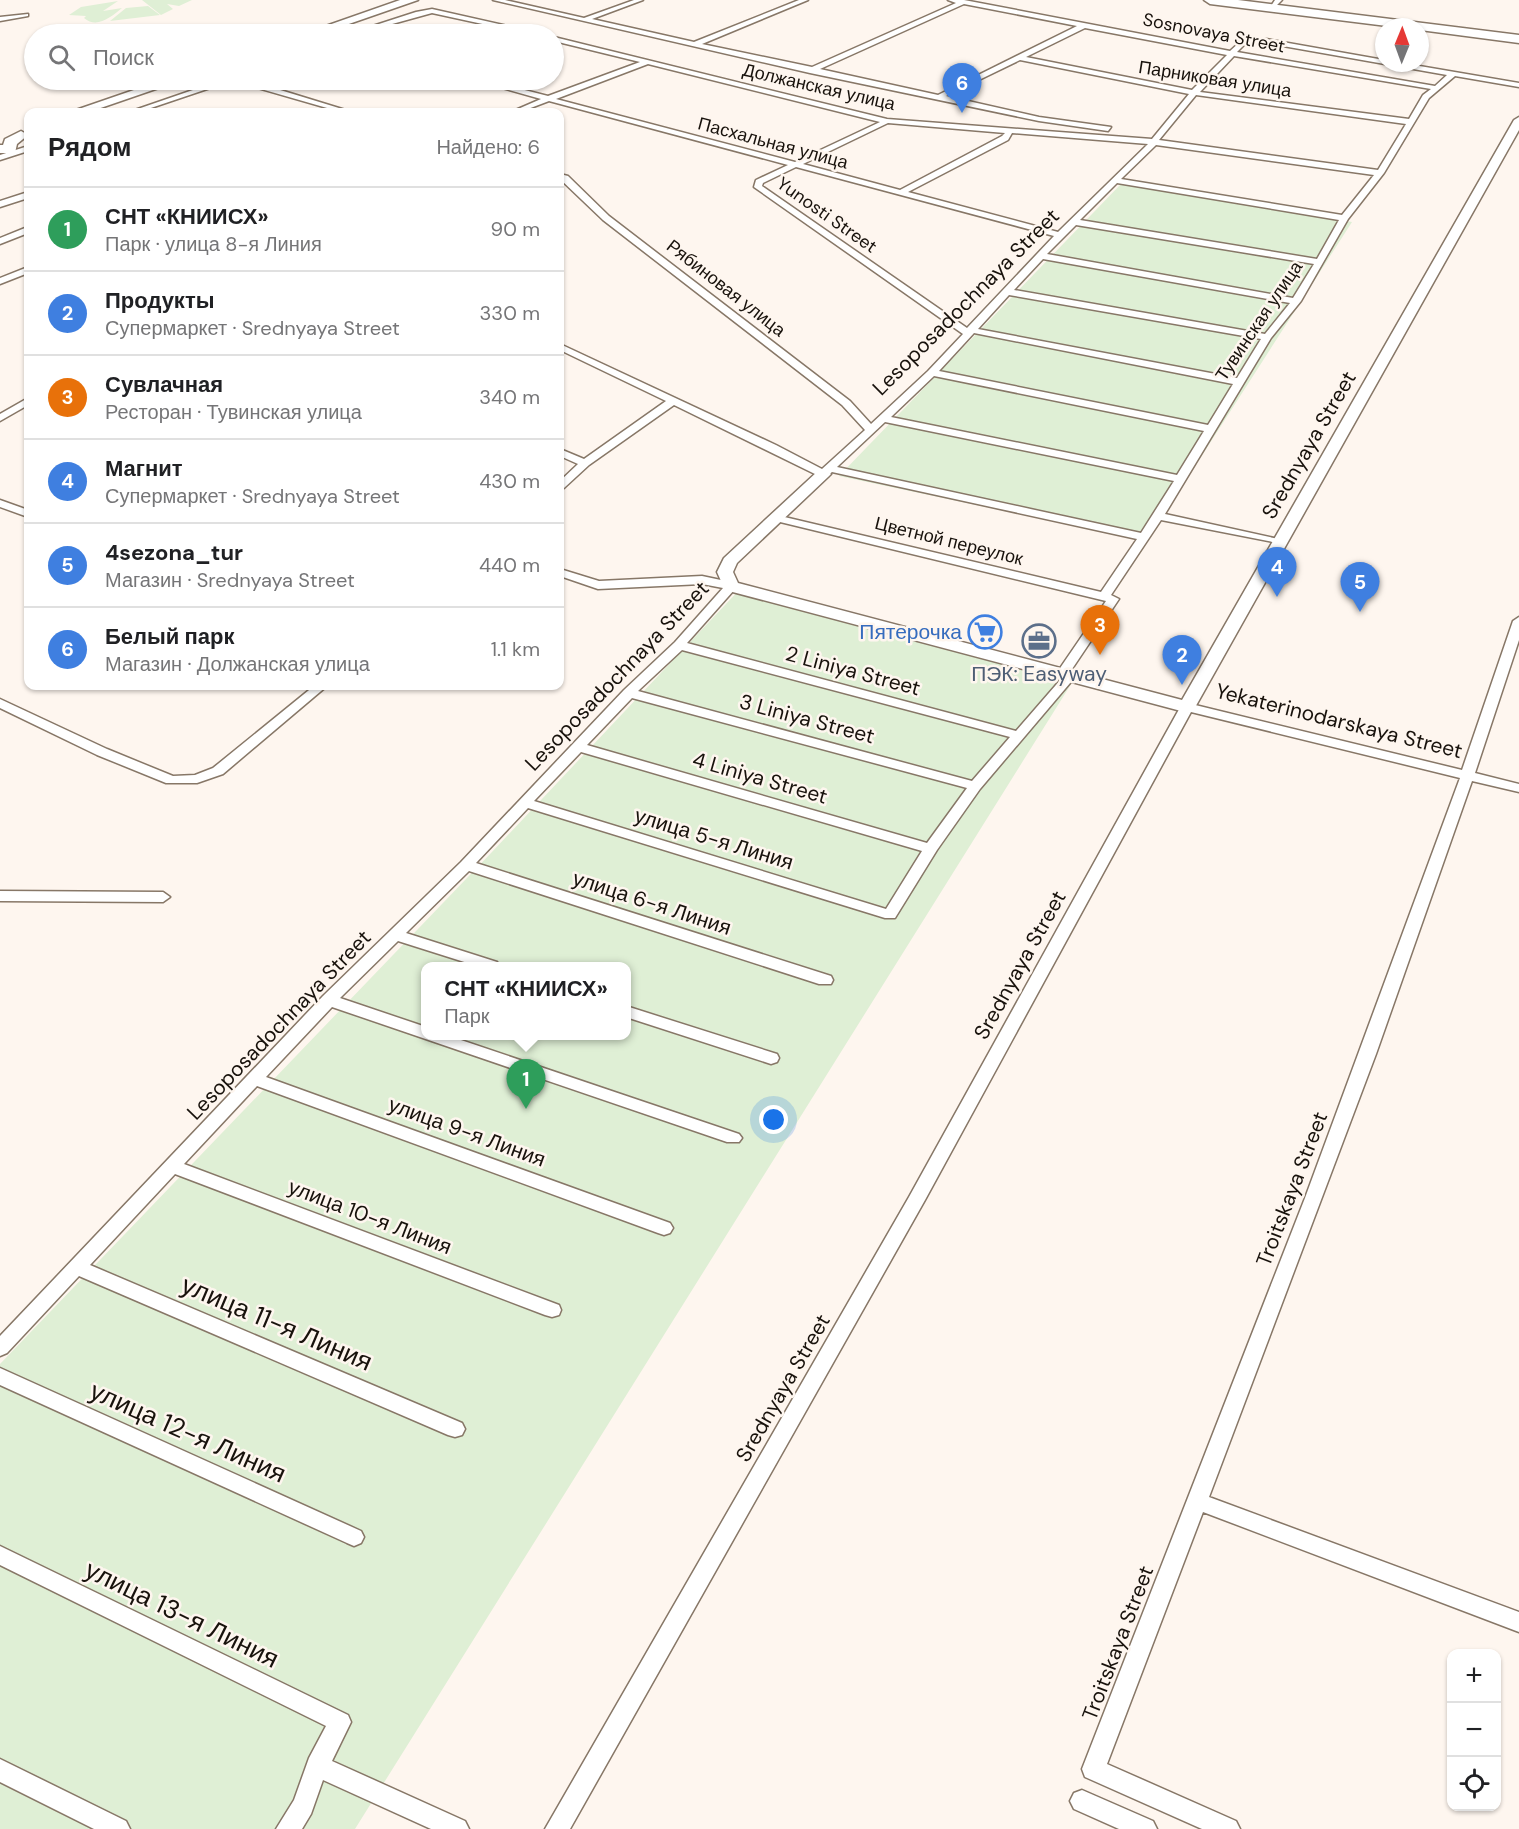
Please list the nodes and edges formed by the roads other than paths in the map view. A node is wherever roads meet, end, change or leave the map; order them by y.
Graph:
1 (412, 0) edge
2 (420, 0) edge
3 (496, 0) edge
4 (640, 0) edge
5 (805, 0) edge
6 (951, 0) edge
7 (1210, 0) edge
8 (1226, 0) edge
9 (964, 2) junction
10 (1274, 4) edge
11 (26, 15) dead end
12 (0, 19) edge
13 (585, 20) junction
14 (339, 24) edge
15 (348, 24) edge
16 (383, 24) edge
17 (490, 24) edge
18 (1087, 24) junction
19 (1519, 38) edge
20 (564, 42) edge
21 (696, 44) junction
22 (1232, 52) junction
23 (1018, 57) junction
24 (1375, 61) edge
25 (646, 62) junction
26 (812, 70) junction
27 (1429, 70) edge
28 (1453, 74) junction
29 (802, 77) dead end
30 (1519, 85) edge
31 (1436, 88) junction
32 (144, 90) edge
33 (153, 90) edge
34 (198, 90) edge
35 (271, 90) edge
36 (515, 90) edge
37 (1194, 93) junction
38 (937, 98) junction
39 (552, 100) junction
40 (89, 108) edge
41 (98, 108) edge
42 (145, 108) edge
43 (332, 108) edge
44 (527, 108) edge
45 (1519, 120) edge
46 (887, 121) junction
47 (1410, 122) junction
48 (1010, 131) junction
49 (24, 133) edge
50 (1161, 134) junction
51 (1154, 142) junction
52 (10, 149) edge
53 (794, 164) junction
54 (1380, 172) junction
55 (564, 178) edge
56 (1114, 180) junction
57 (902, 192) junction
58 (24, 196) edge
59 (0, 204) edge
60 (1344, 218) junction
61 (1076, 222) junction
62 (24, 232) edge
63 (1060, 235) junction
64 (0, 241) edge
65 (1043, 256) junction
66 (1320, 262) junction
67 (24, 272) edge
68 (0, 281) edge
69 (1008, 292) junction
70 (1296, 300) junction
71 (970, 332) junction
72 (1267, 337) junction
73 (564, 349) edge
74 (932, 373) junction
75 (1239, 382) junction
76 (672, 401) junction
77 (24, 403) edge
78 (0, 418) edge
79 (881, 418) junction
80 (870, 429) junction
81 (1210, 429) junction
82 (564, 454) edge
83 (585, 463) junction
84 (826, 471) junction
85 (1179, 479) junction
86 (564, 482) edge
87 (0, 502) edge
88 (24, 512) edge
89 (1158, 516) junction
90 (776, 518) junction
91 (1143, 537) junction
92 (1279, 542) junction
93 (564, 573) edge
94 (731, 586) junction
95 (1109, 598) junction
96 (1519, 621) edge
97 (679, 645) junction
98 (1066, 675) junction
99 (316, 690) edge
100 (629, 693) junction
101 (0, 703) edge
102 (1187, 707) junction
103 (1017, 735) junction
104 (578, 747) junction
105 (1469, 775) junction
106 (975, 786) junction
107 (1519, 788) edge
108 (526, 803) junction
109 (930, 849) junction
110 (466, 865) junction
111 (0, 896) edge
112 (163, 897) dead end
113 (890, 915) joint
114 (396, 935) junction
115 (480, 962) edge
116 (825, 980) dead end
117 (328, 1000) junction
118 (631, 1012) edge
119 (421, 1031) edge
120 (448, 1040) edge
121 (771, 1058) dead end
122 (254, 1079) junction
123 (733, 1138) dead end
124 (172, 1166) junction
125 (664, 1228) dead end
126 (76, 1267) junction
127 (552, 1310) dead end
128 (0, 1348) edge
129 (0, 1376) edge
130 (455, 1429) dead end
131 (1197, 1501) junction
132 (354, 1537) dead end
133 (0, 1555) edge
134 (1519, 1622) edge
135 (317, 1766) junction
136 (0, 1770) edge
137 (1082, 1802) dead end
138 (118, 1829) edge
139 (288, 1829) edge
140 (457, 1829) edge
141 (557, 1829) edge
142 (1145, 1829) edge
143 (1228, 1829) edge

1 - 14 highway
2 - 15 highway
3 - 13 street
4 - 13 street
5 - 21 street
6 - 9 street, Sosnovaya Street
7 - 10 highway
8 - 10 highway
9 - 18 street, Sosnovaya Street
9 - 26 street
10 - 19 highway
11 - 12 street
13 - 21 street
16 - 17 street
18 - 22 street, Sosnovaya Street
18 - 23 street
20 - 25 street, Должанская улица
21 - 26 street, Должанская улица
22 - 24 street, Lesoposadochnaya Street
22 - 31 street, Sosnovaya Street
22 - 37 street, Lesoposadochnaya Street
23 - 37 street, Парниковая улица
23 - 38 street
25 - 39 street
25 - 46 street, Должанская улица
26 - 29 street
26 - 38 street, Должанская улица
27 - 28 street
28 - 30 street
28 - 31 street, Тувинская улица
31 - 47 street, Тувинская улица
32 - 40 highway
33 - 41 highway
34 - 42 street
35 - 43 street
36 - 39 street, Пасхальная улица
37 - 47 street, Парниковая улица
37 - 50 street, Lesoposadochnaya Street
38 - 50 street, Должанская улица
39 - 44 street
39 - 53 street, Пасхальная улица
45 - 92 street, Srednyaya Street
46 - 48 street, Должанская улица
46 - 53 street, Yunosti Street
47 - 54 street, Тувинская улица
48 - 51 street, Должанская улица
48 - 57 street
49 - 52 highway
50 - 51 street, Lesoposadochnaya Street
51 - 54 street, Должанская улица
51 - 56 street, Lesoposadochnaya Street
53 - 57 street, Пасхальная улица
53 - 71 street, Yunosti Street
54 - 60 street, Тувинская улица
55 - 80 street, Рябиновая улица
56 - 60 street
56 - 61 street, Lesoposadochnaya Street
57 - 63 street, Пасхальная улица
58 - 59 street
60 - 66 street, Тувинская улица
61 - 63 street, Lesoposadochnaya Street
61 - 66 street
62 - 64 street
63 - 65 street, Lesoposadochnaya Street
65 - 69 street, Lesoposadochnaya Street
65 - 70 street
66 - 70 street, Тувинская улица
67 - 68 street
69 - 71 street, Lesoposadochnaya Street
69 - 72 street
70 - 72 street, Тувинская улица
71 - 74 street, Lesoposadochnaya Street
71 - 75 street
72 - 75 street, Тувинская улица
73 - 76 street
74 - 79 street, Lesoposadochnaya Street
74 - 81 street
75 - 81 street, Тувинская улица
76 - 83 street
76 - 84 street
77 - 78 street
79 - 80 street, Lesoposadochnaya Street
79 - 85 street
80 - 84 street, Lesoposadochnaya Street
81 - 85 street, Тувинская улица
82 - 83 street
83 - 86 street
84 - 90 street, Lesoposadochnaya Street
84 - 91 street
85 - 89 street, Тувинская улица
87 - 88 street
89 - 91 street, Тувинская улица
89 - 92 street
90 - 94 street, Lesoposadochnaya Street
90 - 95 street, Цветной переулок
91 - 95 street, Тувинская улица
92 - 102 street, Srednyaya Street
93 - 94 street
94 - 97 street, Lesoposadochnaya Street
94 - 98 street, Yekaterinodarskaya Street
95 - 98 street, Тувинская улица
96 - 105 street, Troitskaya Street
97 - 100 street, Lesoposadochnaya Street
97 - 103 street, 2 Liniya Street
98 - 102 street, Yekaterinodarskaya Street
98 - 103 street, Тувинская улица
99 - 101 street
100 - 104 street, Lesoposadochnaya Street
100 - 106 street, 3 Liniya Street
102 - 105 street, Yekaterinodarskaya Street
102 - 141 street, Srednyaya Street
103 - 106 street, Тувинская улица
104 - 108 street, Lesoposadochnaya Street
104 - 109 street, 4 Liniya Street
105 - 107 street, Yekaterinodarskaya Street
105 - 131 street, Troitskaya Street
106 - 109 street, Тувинская улица
108 - 110 street, Lesoposadochnaya Street
108 - 113 street, улица 5-я Линия
109 - 113 street, Тувинская улица
110 - 114 street, Lesoposadochnaya Street
110 - 116 street, улица 6-я Линия
111 - 112 street
114 - 115 street
114 - 117 street, Lesoposadochnaya Street
117 - 119 street
117 - 122 street, Lesoposadochnaya Street
118 - 121 street
120 - 123 street
122 - 124 street, Lesoposadochnaya Street
122 - 125 street, улица 9-я Линия
124 - 126 street, Lesoposadochnaya Street
124 - 127 street, улица 10-я Линия
126 - 128 street, Lesoposadochnaya Street
126 - 130 street, улица 11-я Линия
129 - 132 street, улица 12-я Линия
131 - 134 street
131 - 143 street, Troitskaya Street
133 - 135 street, улица 13-я Линия
135 - 139 street
135 - 140 street
136 - 138 street
137 - 142 street

